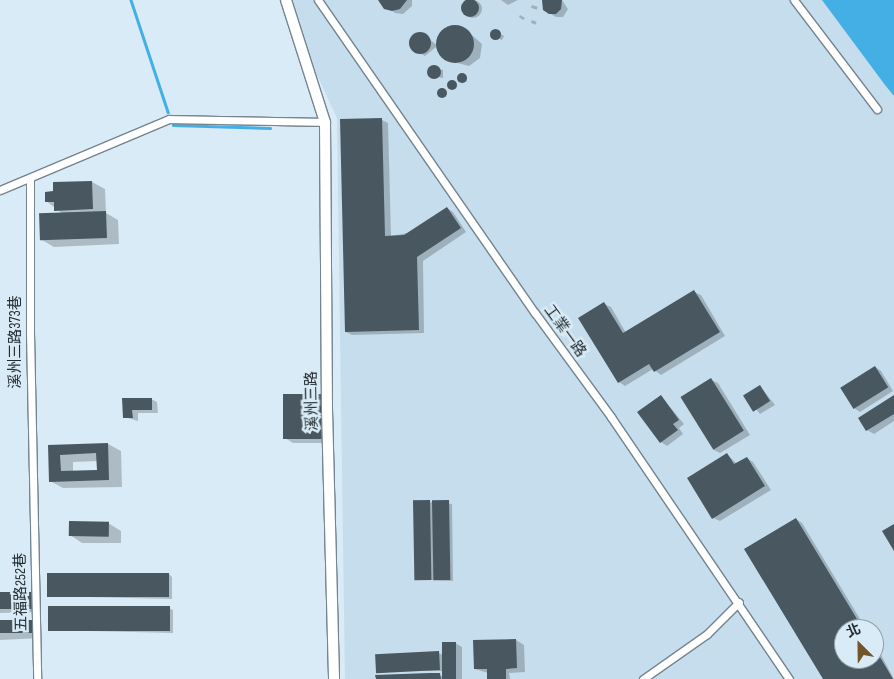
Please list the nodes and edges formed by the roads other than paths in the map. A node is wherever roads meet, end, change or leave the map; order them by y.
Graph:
1 (286, 0) edge
2 (318, 0) edge
3 (794, 0) edge
4 (877, 108) dead end
5 (325, 122) junction
6 (30, 179) junction
7 (0, 190) edge
8 (33, 505) joint
9 (739, 602) junction
10 (37, 679) edge
11 (334, 679) edge
12 (643, 679) edge
13 (789, 679) edge

1 - 5 street, 溪州三路
2 - 9 street, 工業一路
3 - 4 street
5 - 6 street
5 - 11 street, 溪州三路
6 - 7 street
6 - 8 street, 溪州三路373巷
8 - 10 street, 五福路252巷
9 - 12 street
9 - 13 street, 工業一路

